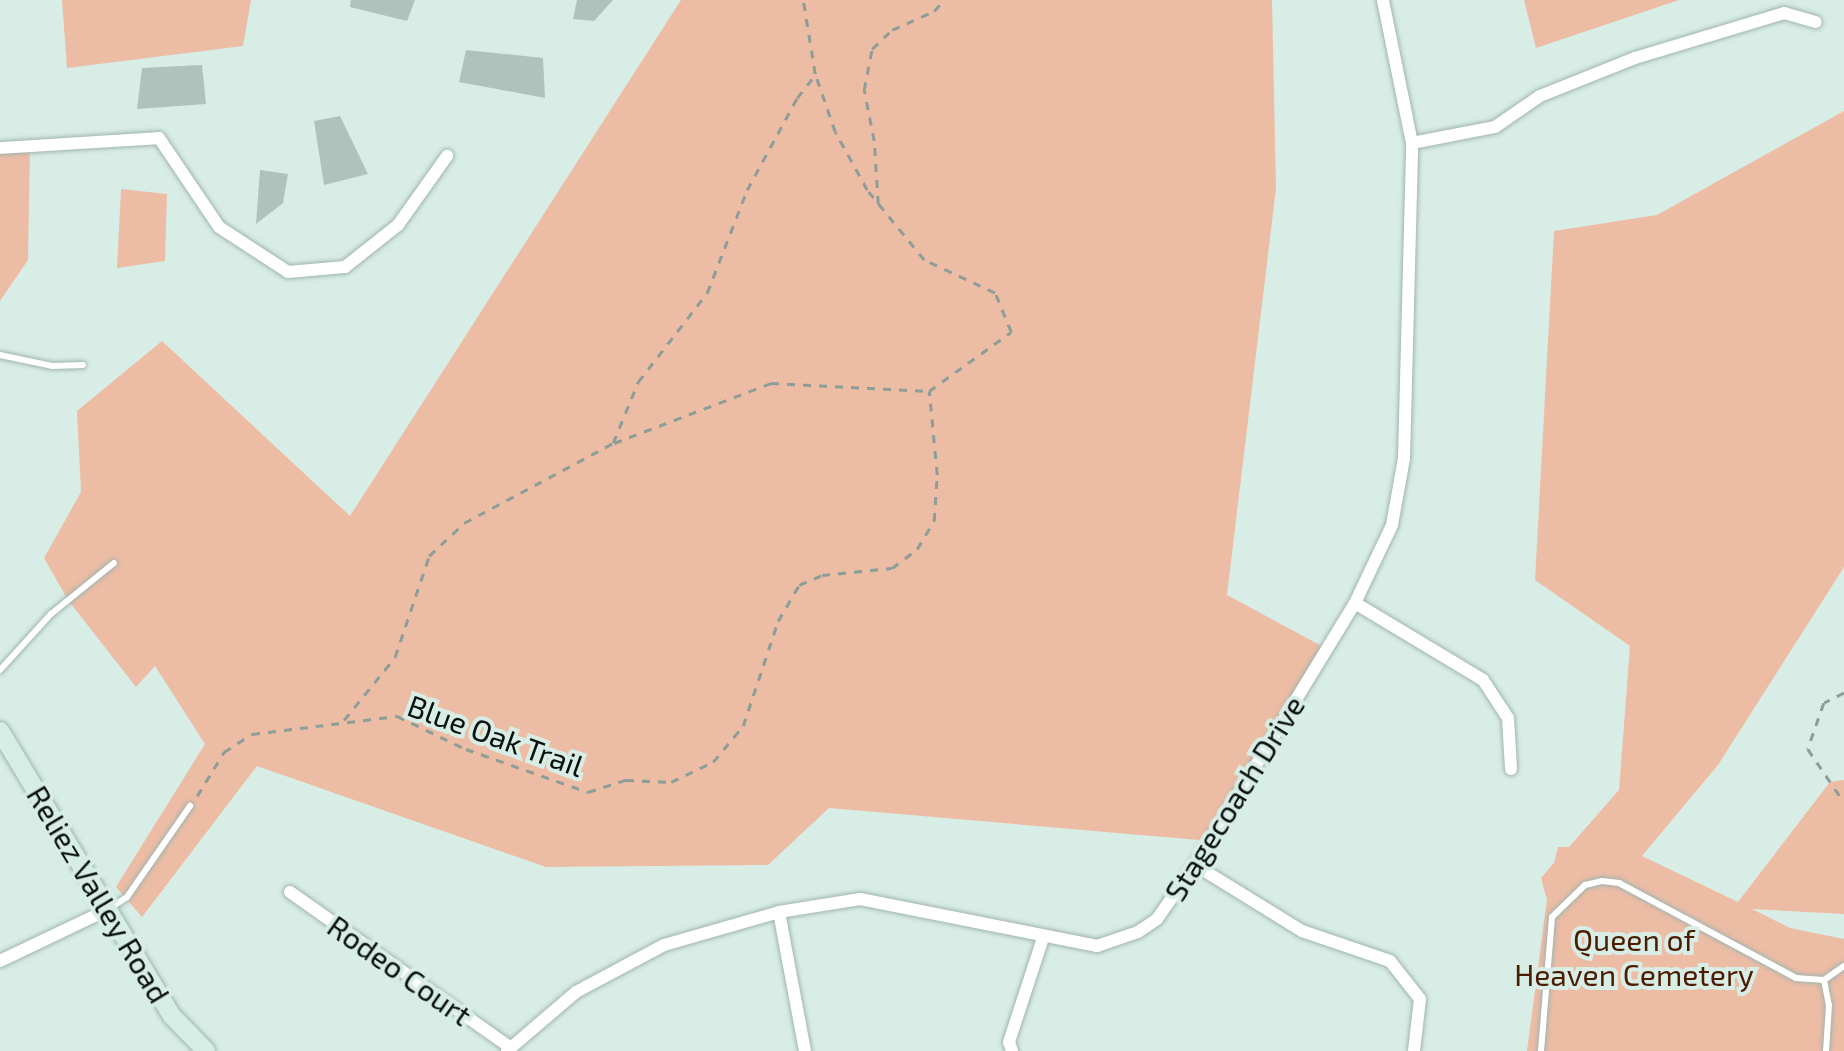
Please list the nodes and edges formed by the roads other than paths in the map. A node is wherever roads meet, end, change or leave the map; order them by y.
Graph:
1 (1382, 0) edge
2 (1816, 22) dead end
3 (1412, 143) junction
4 (0, 148) edge
5 (446, 156) dead end
6 (0, 354) edge
7 (83, 366) dead end
8 (114, 562) dead end
9 (1355, 603) junction
10 (0, 670) edge
11 (0, 731) edge
12 (1511, 769) dead end
13 (190, 806) road end
14 (1195, 864) junction
15 (290, 892) dead end
16 (109, 910) junction
17 (780, 912) junction
18 (1043, 938) junction
19 (0, 960) edge
20 (1844, 966) edge
21 (1824, 980) junction
22 (508, 1049) edge
23 (206, 1051) edge
24 (805, 1051) edge
25 (1012, 1051) edge
26 (1414, 1051) edge
27 (1541, 1051) edge
28 (1826, 1051) edge

1 - 3 street, Stagecoach Drive
2 - 3 street
3 - 9 street, Stagecoach Drive
4 - 5 street
6 - 7 lane
8 - 10 lane
9 - 12 street
9 - 14 street, Stagecoach Drive
11 - 16 main road, Reliez Valley Road
13 - 16 lane
14 - 18 street, Stagecoach Drive
14 - 26 street
15 - 22 street, Rodeo Court
16 - 19 street
16 - 23 main road, Reliez Valley Road
17 - 18 street, Stagecoach Drive
17 - 22 street, Stagecoach Drive
17 - 24 street
18 - 25 street
20 - 21 lane
21 - 27 lane
21 - 28 lane

